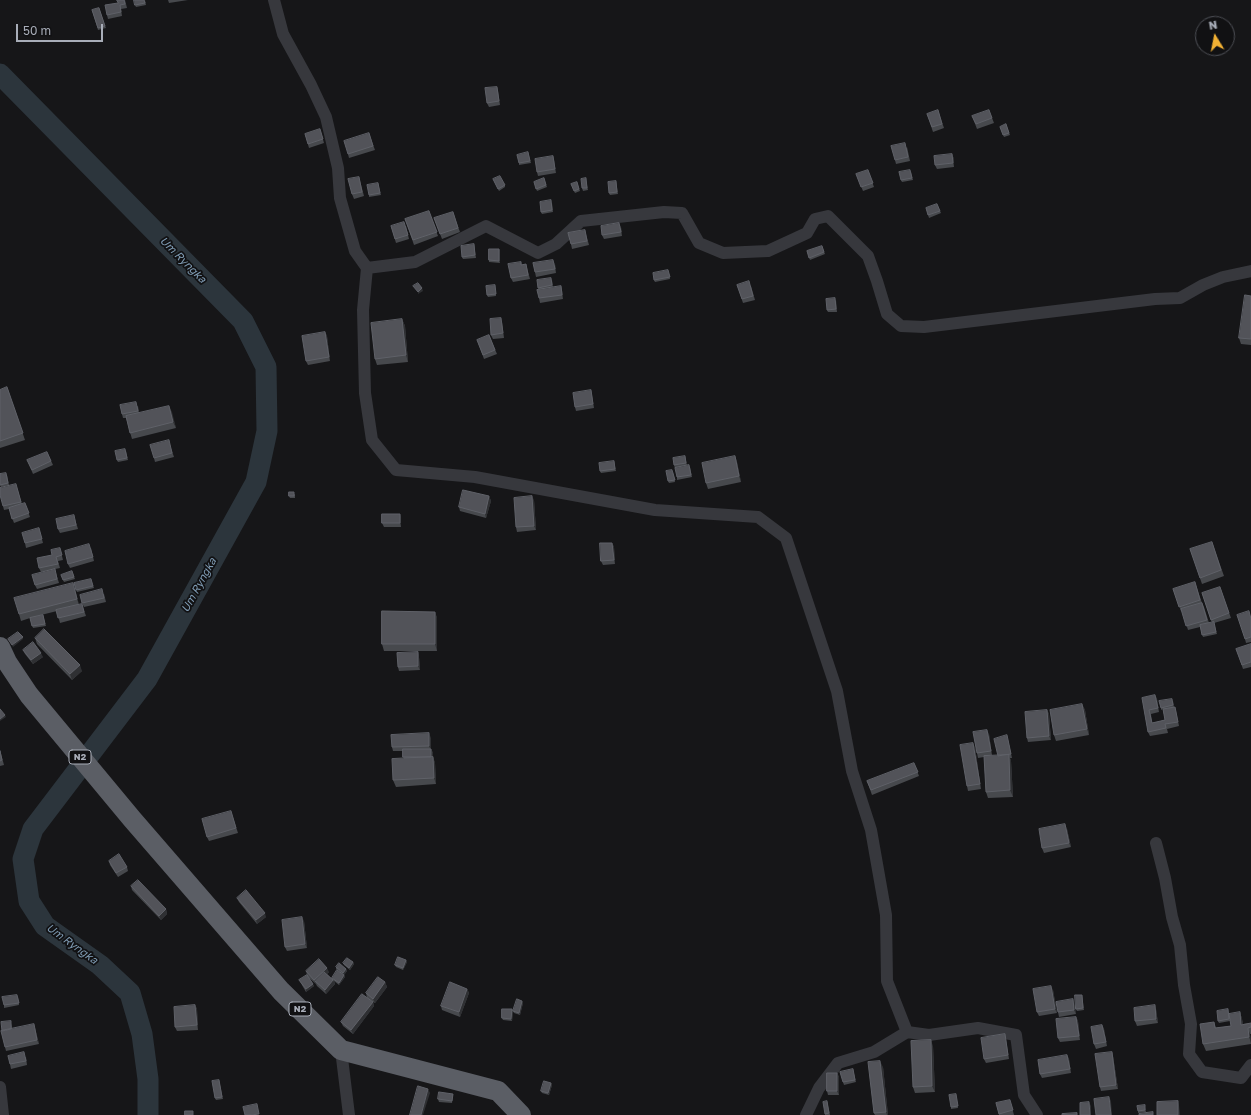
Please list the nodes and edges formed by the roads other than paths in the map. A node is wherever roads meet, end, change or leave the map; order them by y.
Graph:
1 (274, 0) edge
2 (367, 268) junction
3 (1251, 271) edge
4 (2, 660) edge
5 (1156, 843) dead end
6 (907, 1032) junction
7 (341, 1050) junction
8 (1251, 1065) edge
9 (0, 1087) edge
10 (4, 1115) edge
11 (350, 1115) edge
12 (521, 1115) edge
13 (806, 1115) edge
14 (1037, 1115) edge

1 - 2 street
2 - 3 street
2 - 6 street
4 - 7 highway, N2
5 - 8 street
6 - 13 street
6 - 14 street
7 - 11 street
7 - 12 highway, N2
9 - 10 street

